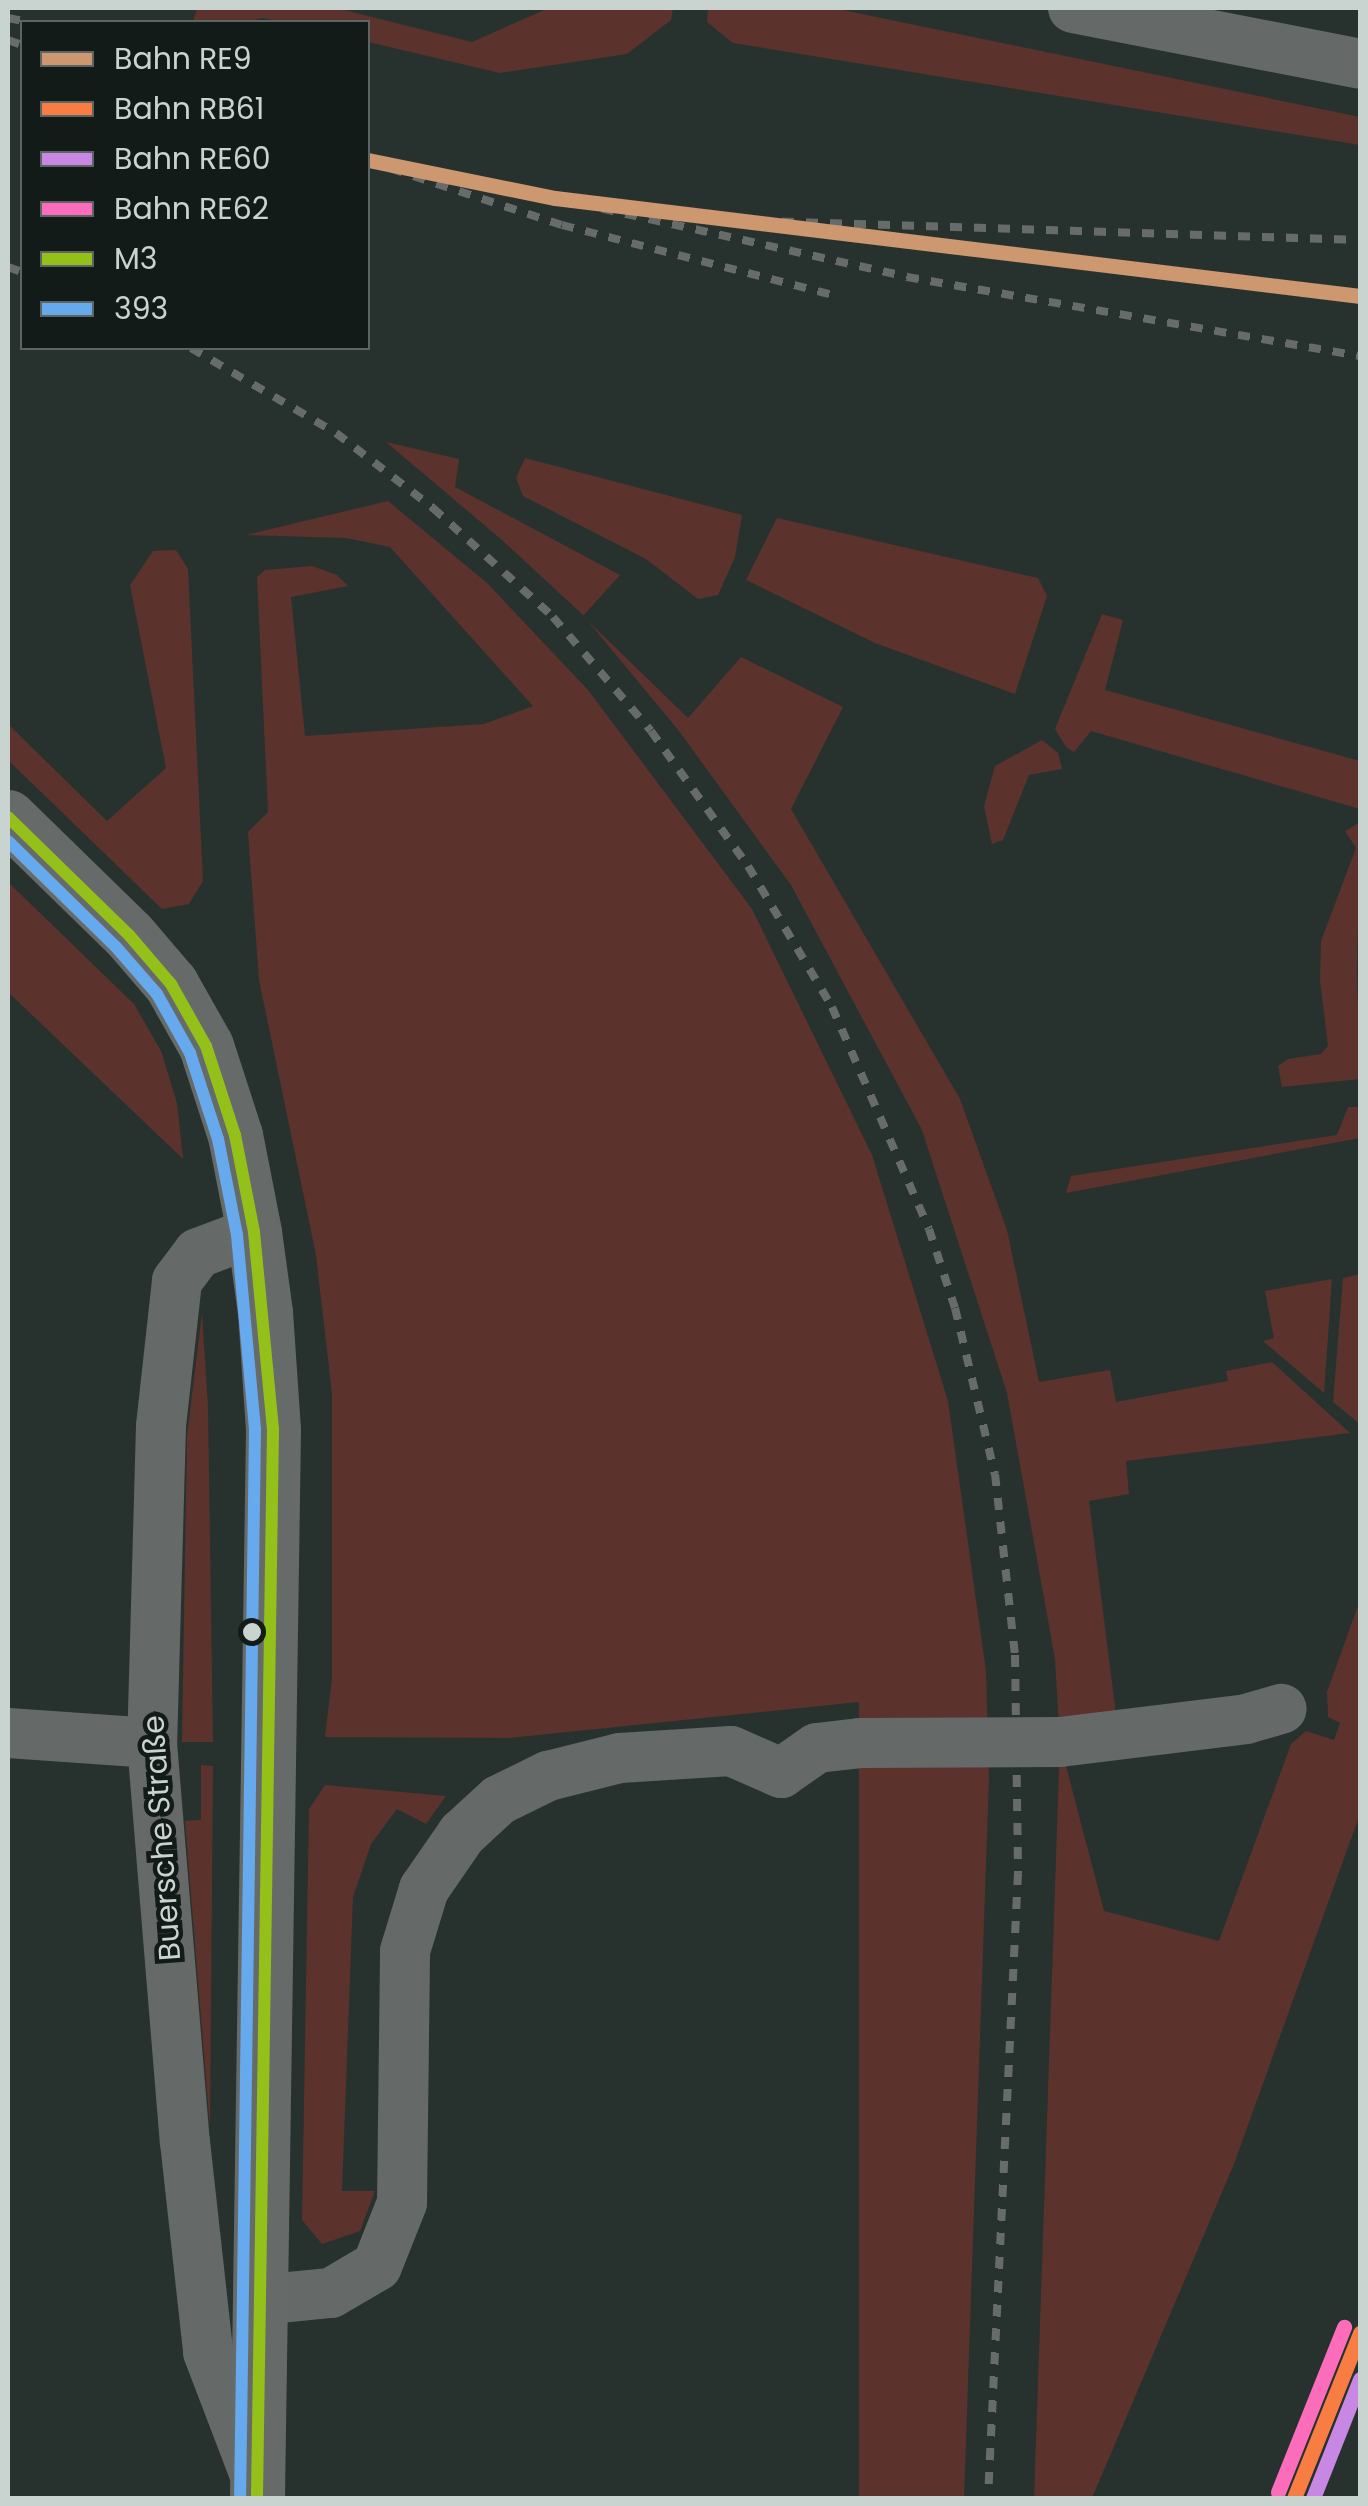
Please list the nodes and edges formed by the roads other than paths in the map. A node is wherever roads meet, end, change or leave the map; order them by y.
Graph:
1 (1073, 8) edge
2 (1360, 64) edge
3 (8, 817) edge
4 (254, 1232) junction
5 (1282, 1708) dead end
6 (8, 1734) edge
7 (152, 1742) junction
8 (259, 2300) junction
9 (257, 2489) edge

1 - 2 street
3 - 4 main road, Buersche Straße
4 - 7 street, Buersche Straße
4 - 8 main road, Buersche Straße
5 - 8 street, bridge
6 - 7 street
7 - 9 street, Buersche Straße
8 - 9 main road, Buersche Straße

